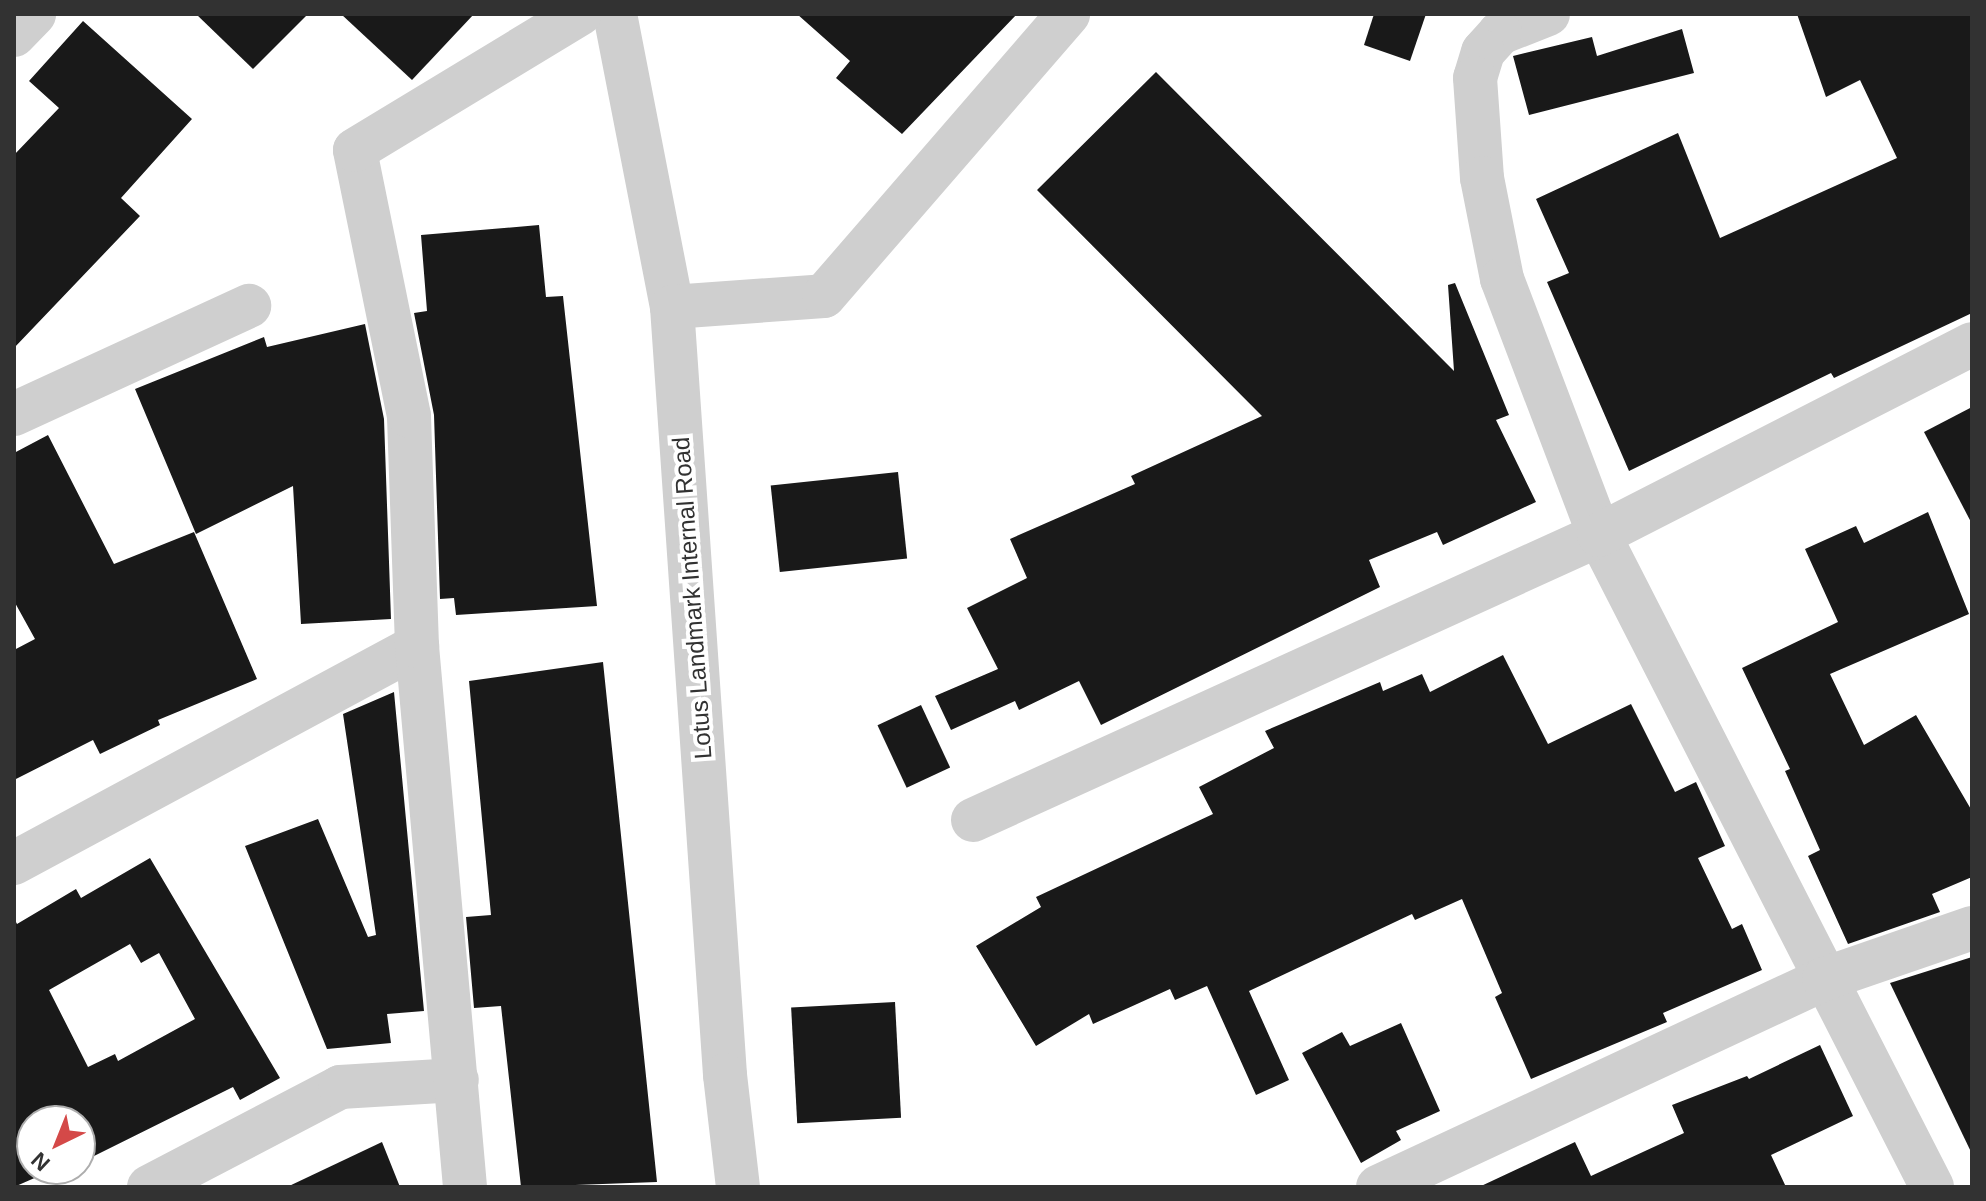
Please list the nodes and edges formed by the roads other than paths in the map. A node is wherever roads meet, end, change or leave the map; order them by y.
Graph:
1 (34, 14) edge
2 (580, 14) edge
3 (615, 14) edge
4 (1068, 14) edge
5 (1548, 14) edge
6 (14, 35) edge
7 (249, 306) dead end
8 (672, 307) junction
9 (1972, 344) edge
10 (14, 414) edge
11 (1599, 535) junction
12 (417, 646) junction
13 (973, 820) dead end
14 (14, 863) edge
15 (1972, 928) edge
16 (1824, 979) junction
17 (457, 1080) junction
18 (149, 1187) edge
19 (465, 1187) edge
20 (738, 1187) edge
21 (1378, 1187) edge
22 (1932, 1187) edge

1 - 6 street
2 - 12 street
3 - 8 street, Lotus Landmark Internal Road
4 - 8 street
5 - 11 street
7 - 10 street
8 - 20 street, Lotus Landmark Internal Road
9 - 11 street
11 - 13 street
11 - 16 street
12 - 14 street
12 - 17 street
15 - 16 street
16 - 21 street
16 - 22 street
17 - 18 street
17 - 19 street

